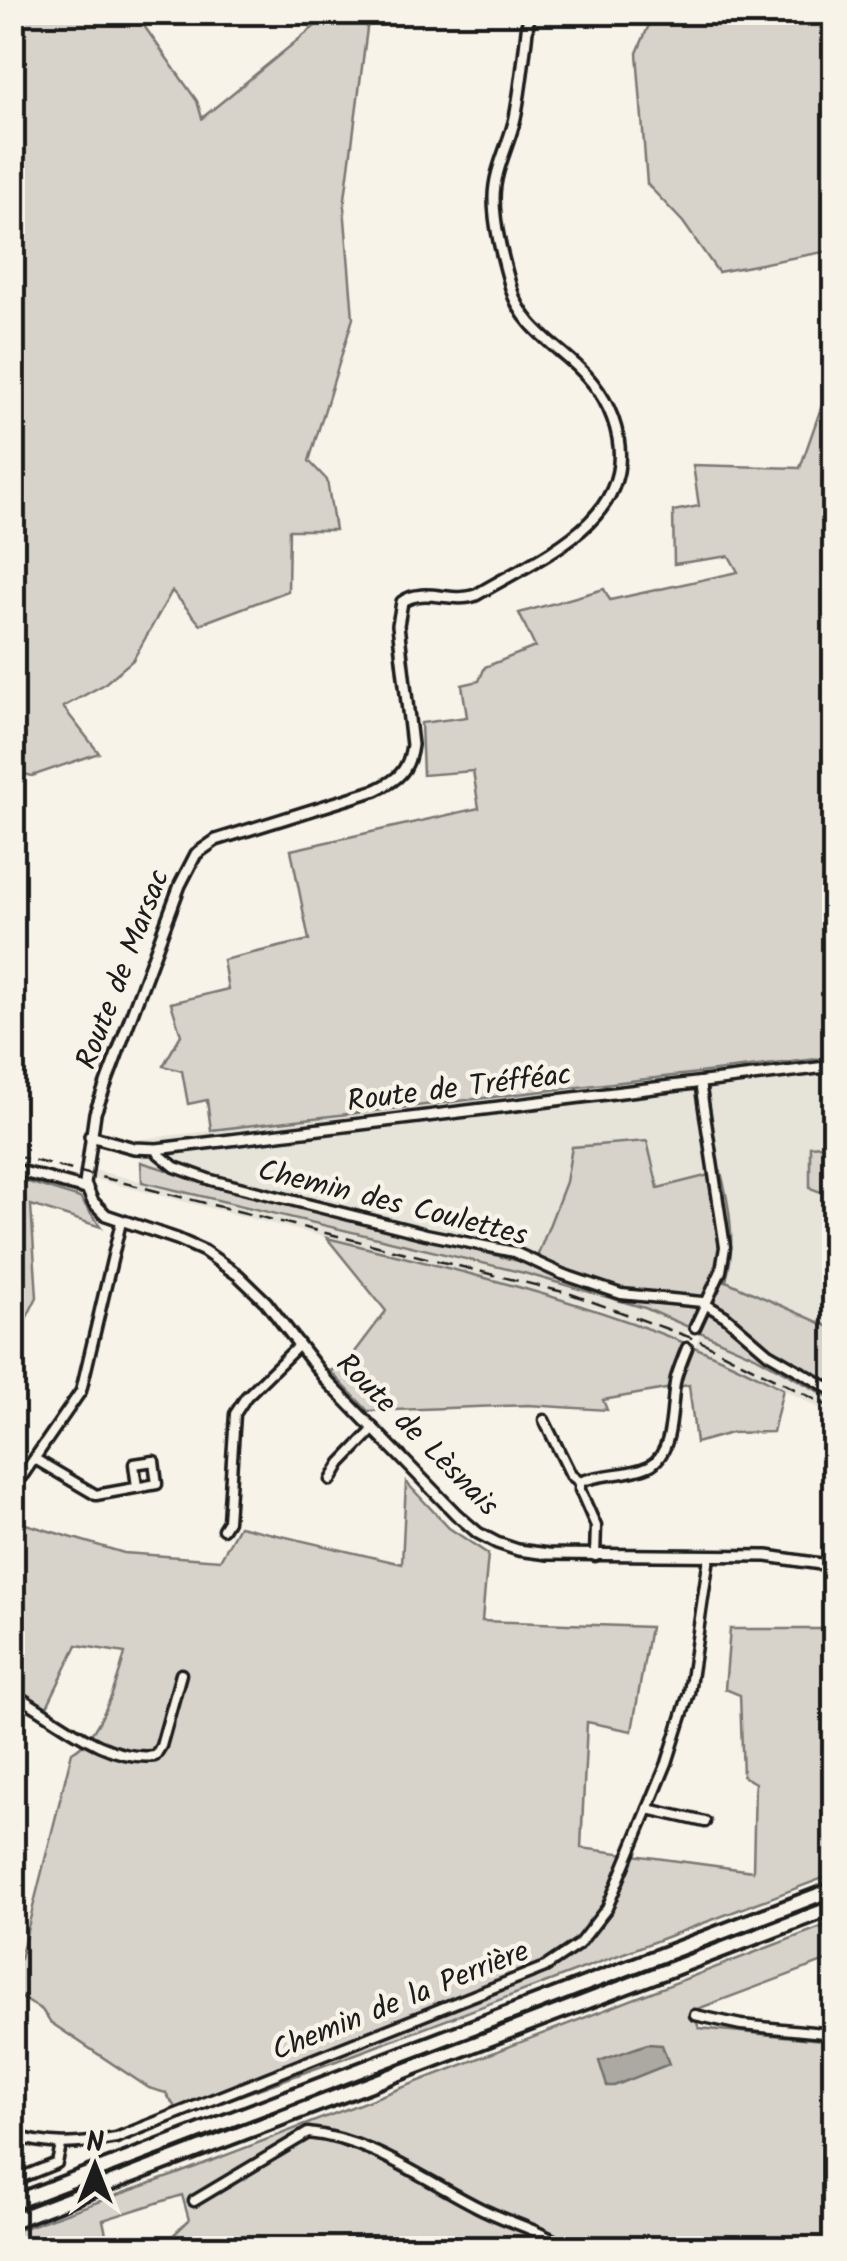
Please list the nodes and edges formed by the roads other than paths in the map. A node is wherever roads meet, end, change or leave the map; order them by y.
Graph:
1 (529, 12) edge
2 (834, 1066) edge
3 (700, 1082) junction
4 (90, 1136) junction
5 (157, 1150) junction
6 (12, 1170) edge
7 (86, 1189) junction
8 (121, 1222) junction
9 (706, 1304) junction
10 (695, 1327) dead end
11 (298, 1346) junction
12 (687, 1348) dead end
13 (834, 1390) edge
14 (544, 1420) dead end
15 (373, 1430) junction
16 (35, 1458) junction
17 (331, 1480) dead end
18 (580, 1482) junction
19 (138, 1487) dead end
20 (12, 1490) edge
21 (223, 1529) dead end
22 (595, 1556) junction
23 (709, 1556) junction
24 (834, 1566) edge
25 (181, 1674) dead end
26 (12, 1693) edge
27 (648, 1808) junction
28 (705, 1822) dead end
29 (834, 1889) edge
30 (834, 1907) edge
31 (696, 2016) dead end
32 (834, 2034) edge
33 (12, 2135) edge
34 (62, 2146) junction
35 (12, 2181) edge
36 (194, 2201) dead end
37 (12, 2202) edge
38 (12, 2221) edge
39 (567, 2248) edge

1 - 4 street, Route de Marsac
2 - 3 street, Route de Tréfféac
3 - 5 street, Route de Tréfféac
3 - 9 street
4 - 5 street, Route de Tréfféac
4 - 7 street
5 - 9 street, Chemin des Coulettes
6 - 7 street
7 - 8 street, Route de Lèsnais
8 - 11 street, Route de Lèsnais
8 - 16 street
9 - 10 street
9 - 13 street
11 - 15 street, Route de Lèsnais
11 - 21 street
12 - 18 street
14 - 18 street
15 - 17 street
15 - 22 street, Route de Lèsnais
16 - 19 street
16 - 20 street
18 - 22 street
22 - 23 street, Route de Lèsnais
23 - 24 street, Route de Lèsnais
23 - 27 street, Chemin de la Perrière
25 - 26 street
27 - 28 street
27 - 34 street, Chemin de la Perrière
29 - 37 highway
30 - 38 highway
31 - 32 street
33 - 34 street, Chemin de la Perrière
34 - 35 street
36 - 39 street

